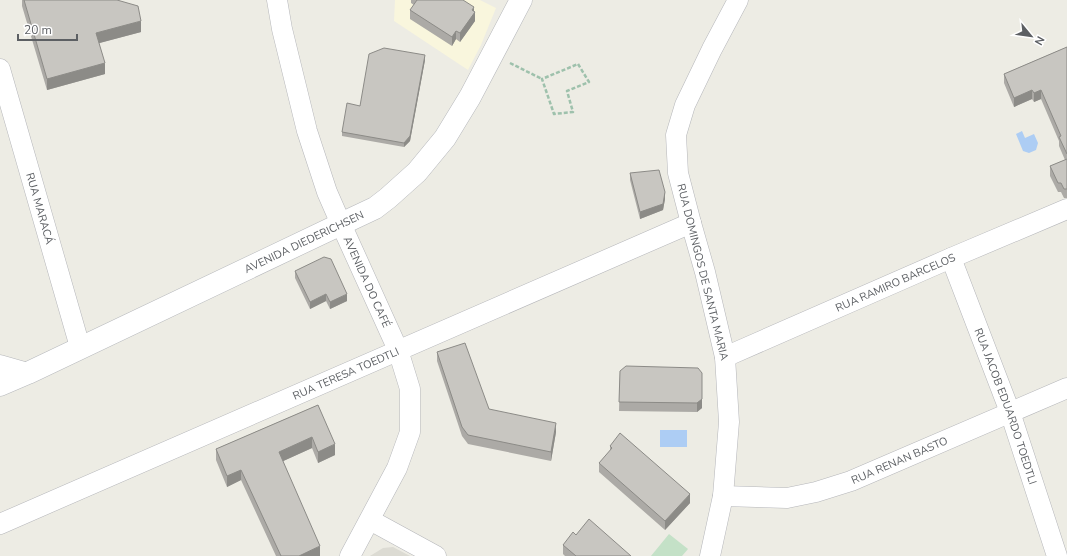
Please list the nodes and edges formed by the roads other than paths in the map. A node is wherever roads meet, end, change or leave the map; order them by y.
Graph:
1 (277, 0) edge
2 (521, 0) edge
3 (738, 0) edge
4 (0, 69) edge
5 (1067, 209) edge
6 (341, 224) junction
7 (691, 224) junction
8 (951, 258) junction
9 (80, 347) junction
10 (398, 350) junction
11 (725, 357) junction
12 (0, 365) edge
13 (28, 373) junction
14 (0, 385) edge
15 (1067, 388) edge
16 (1010, 412) junction
17 (723, 496) junction
18 (370, 520) junction
19 (0, 524) edge
20 (350, 556) edge
21 (436, 556) edge
22 (710, 556) edge
23 (1057, 556) edge

1 - 6 street, AVENIDA DO CAFÉ
2 - 6 street, AVENIDA DIEDERICHSEN
3 - 7 street, RUA DOMINGOS DE SANTA MARIA
4 - 9 street, RUA MARACÁ
5 - 8 street, RUA RAMIRO BARCELOS
6 - 9 street, AVENIDA DIEDERICHSEN
6 - 10 street, AVENIDA DO CAFÉ
7 - 10 street, RUA TERESA TOEDTLI
7 - 11 street, RUA DOMINGOS DE SANTA MARIA
8 - 11 street, RUA RAMIRO BARCELOS
8 - 16 street, RUA JACOB EDUARDO TOEDTLI
9 - 13 street, AVENIDA DIEDERICHSEN
10 - 18 street, AVENIDA DO CAFÉ
10 - 19 street, RUA TERESA TOEDTLI
11 - 17 street, RUA DOMINGOS DE SANTA MARIA
12 - 13 street
13 - 14 street, AVENIDA DIEDERICHSEN
15 - 16 street, RUA RENAN BASTO
16 - 17 street, RUA RENAN BASTO
16 - 23 street, RUA JACOB EDUARDO TOEDTLI
17 - 22 street, RUA DOMINGOS DE SANTA MARIA
18 - 20 street, AVENIDA DO CAFÉ
18 - 21 street

